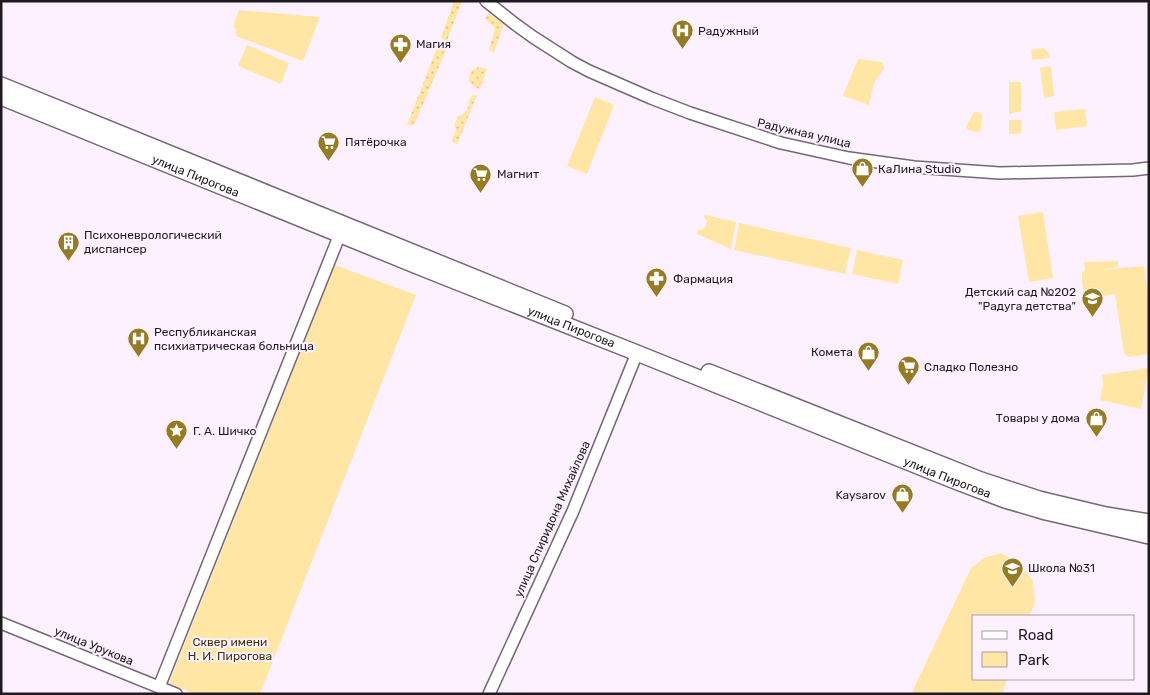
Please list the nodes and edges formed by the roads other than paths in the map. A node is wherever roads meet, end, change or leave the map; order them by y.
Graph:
1 (486, 1) edge
2 (1, 85) edge
3 (1, 97) edge
4 (1149, 168) edge
5 (342, 229) junction
6 (639, 349) junction
7 (1038, 504) junction
8 (1149, 522) edge
9 (1149, 536) edge
10 (1, 623) edge
11 (159, 687) junction
12 (176, 694) edge
13 (489, 694) edge

1 - 4 street, Радужная улица
2 - 5 main road, улица Пирогова
3 - 5 main road, улица Пирогова
5 - 6 main road, улица Пирогова
5 - 11 street
6 - 7 main road, улица Пирогова
6 - 13 street, улица Спиридона Михайлова
7 - 8 main road, улица Пирогова
7 - 9 main road, улица Пирогова
10 - 11 street, улица Урукова
11 - 12 street, улица Урукова

